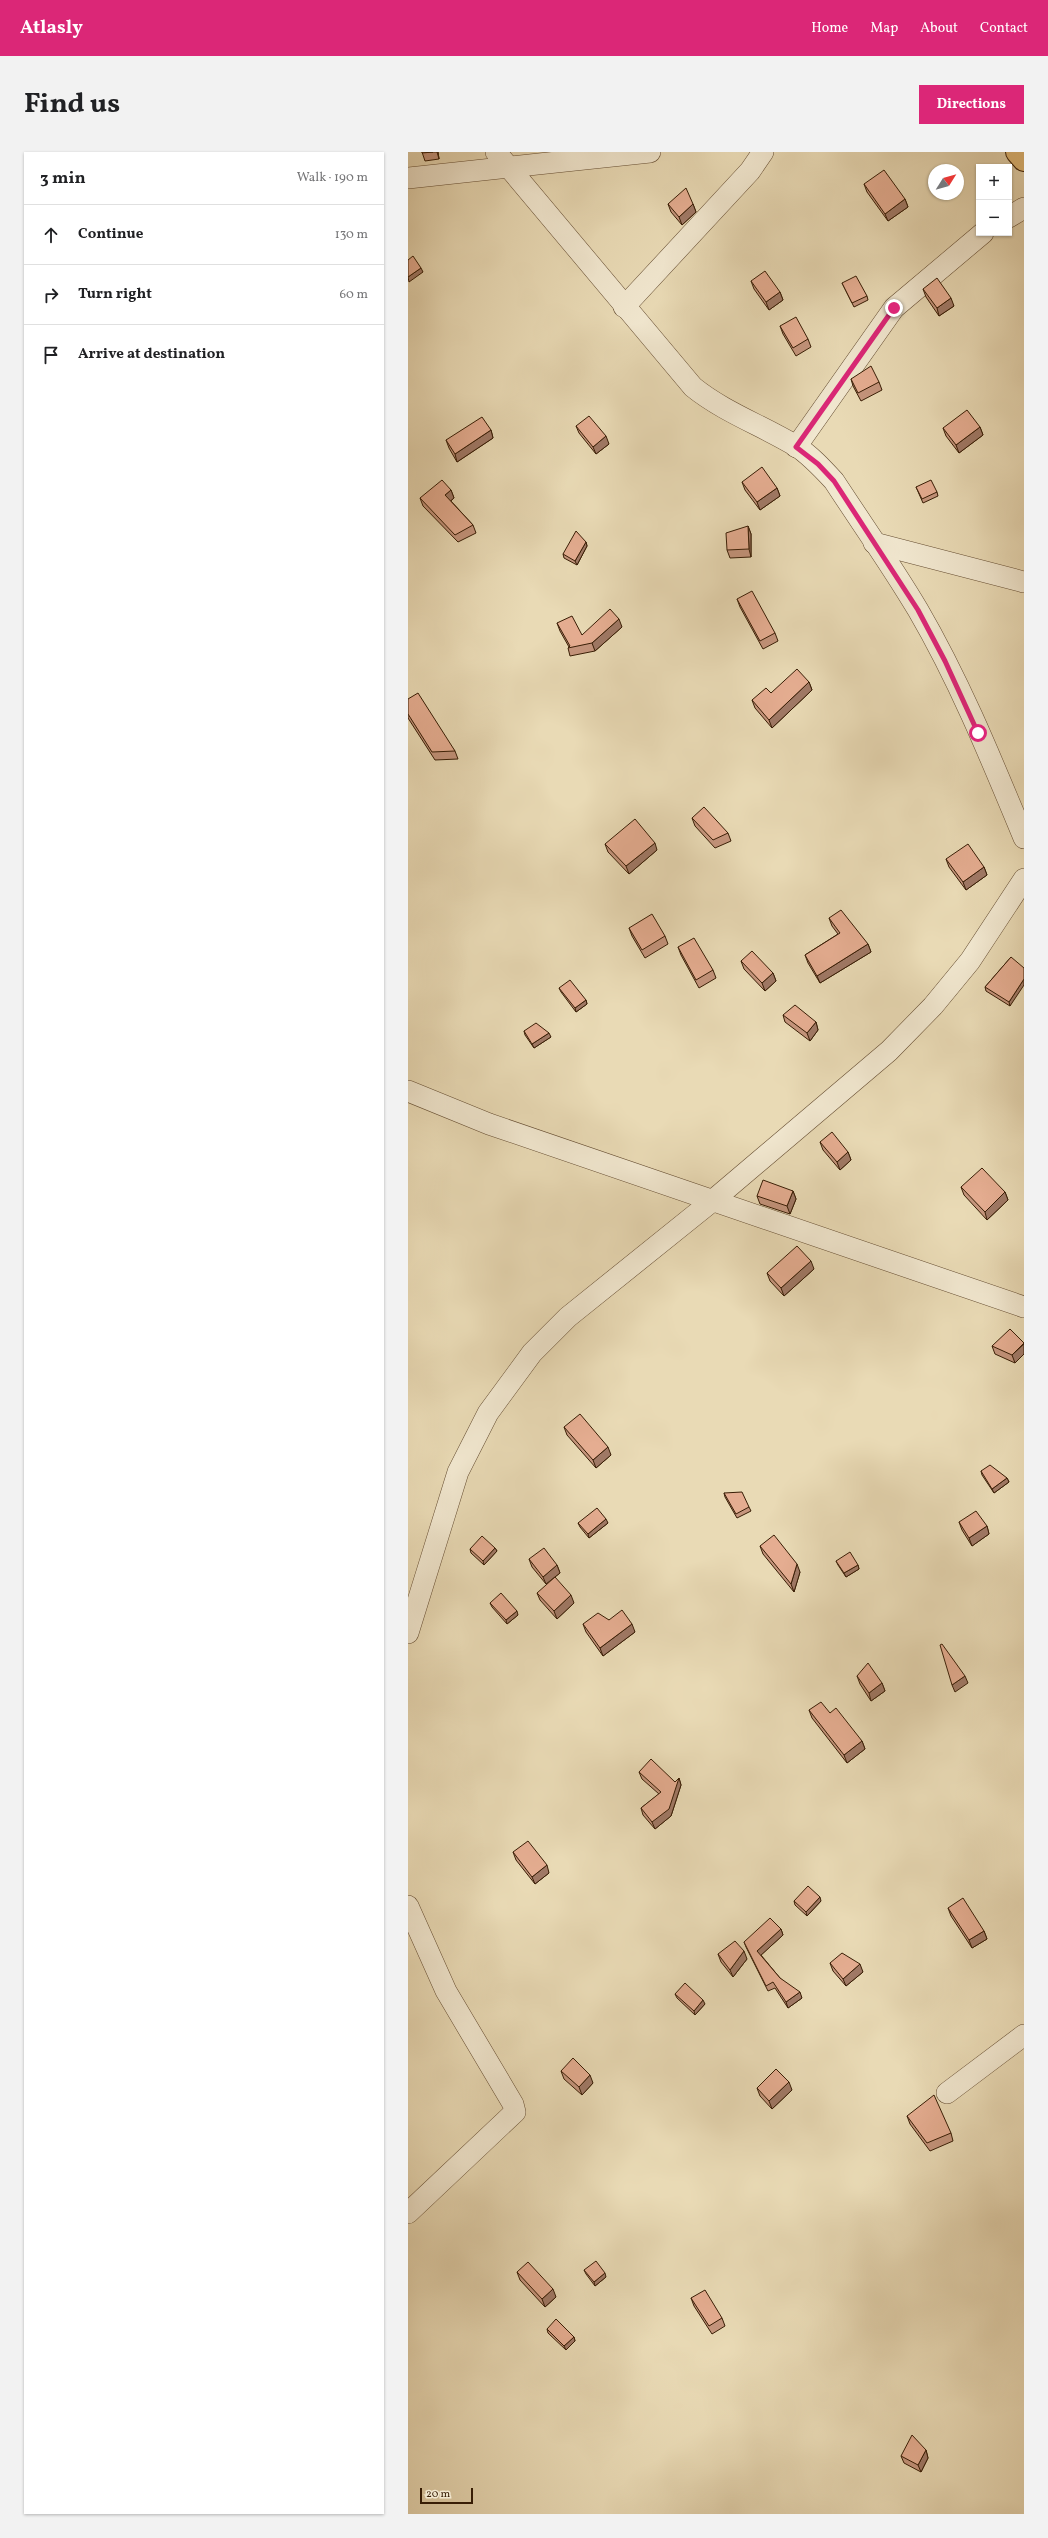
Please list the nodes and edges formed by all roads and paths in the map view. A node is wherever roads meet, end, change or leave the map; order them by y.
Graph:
1 (650, 152) edge
2 (763, 152) edge
3 (1018, 152) edge
4 (502, 159) edge
5 (1024, 160) edge
6 (408, 178) edge
7 (1024, 208) edge
8 (1012, 215) edge
9 (979, 236) edge
10 (624, 307) junction
11 (796, 447) junction
12 (874, 543) junction
13 (1024, 582) edge
14 (1024, 838) edge
15 (1024, 880) edge
16 (408, 1091) edge
17 (711, 1202) junction
18 (1024, 1307) edge
19 (408, 1633) edge
20 (408, 1906) edge
21 (1024, 2035) edge
22 (947, 2092) dead end
23 (408, 2213) edge

1 - 4 street
2 - 10 street
3 - 5 highway
4 - 6 street
4 - 10 street
7 - 8 street
9 - 11 street
10 - 11 street
11 - 12 street
12 - 13 street
12 - 14 street
15 - 17 street
16 - 17 street
17 - 18 street
17 - 19 street
20 - 23 street
21 - 22 street

